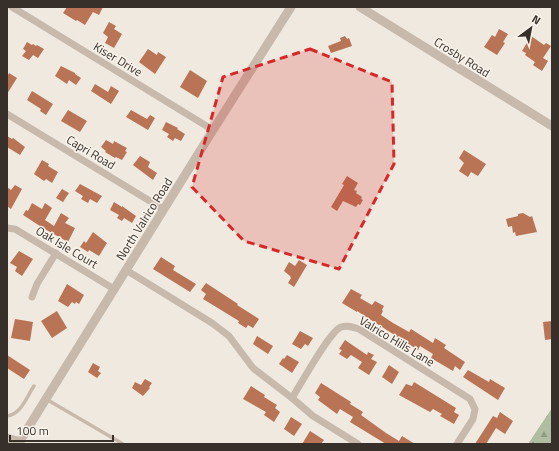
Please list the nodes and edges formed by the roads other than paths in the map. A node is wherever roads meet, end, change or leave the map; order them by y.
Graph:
1 (12, 7) edge
2 (291, 7) edge
3 (360, 7) edge
4 (7, 114) edge
5 (552, 126) edge
6 (213, 130) junction
7 (163, 209) junction
8 (7, 228) edge
9 (56, 253) junction
10 (126, 270) junction
11 (114, 289) junction
12 (32, 297) dead end
13 (34, 386) dead end
14 (292, 398) junction
15 (46, 399) junction
16 (7, 416) edge
17 (7, 438) edge
18 (21, 443) edge
19 (123, 444) edge
20 (358, 444) edge
21 (457, 444) edge

1 - 6 street, Kiser Drive
2 - 6 street, North Valrico Road
3 - 5 street, Crosby Road
4 - 7 street, Capri Road
6 - 7 street, North Valrico Road
7 - 10 street, North Valrico Road
8 - 9 street, Oak Isle Court
9 - 11 street, Oak Isle Court
9 - 12 street
10 - 11 street, North Valrico Road
10 - 14 street
11 - 15 street, North Valrico Road
13 - 16 lane
14 - 20 street
14 - 21 street, Valrico Hills Lane
15 - 18 street, North Valrico Road
15 - 19 lane
17 - 18 street

